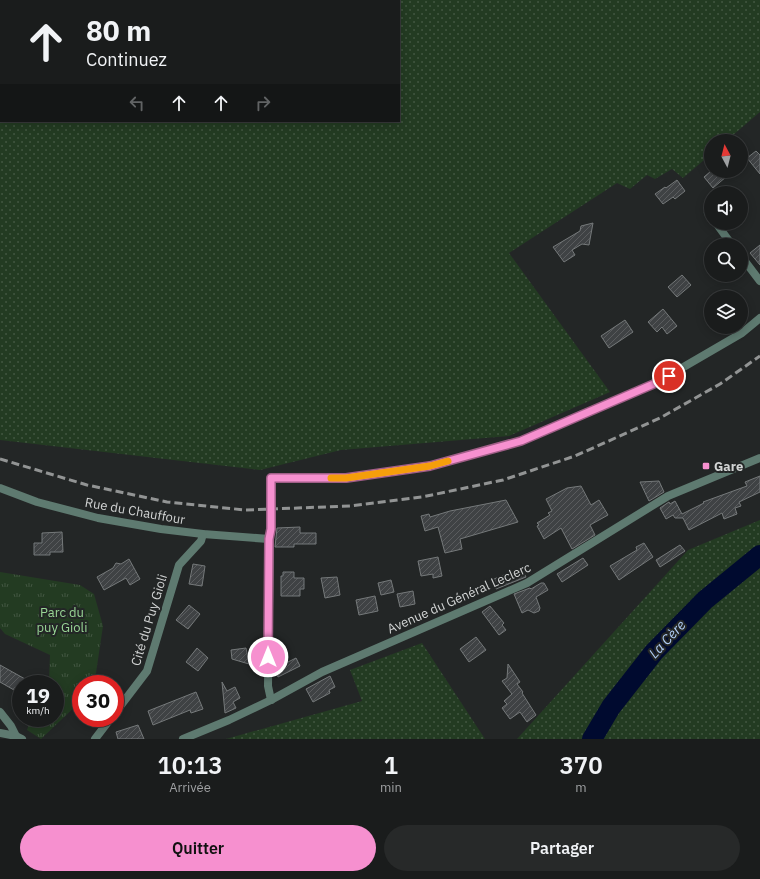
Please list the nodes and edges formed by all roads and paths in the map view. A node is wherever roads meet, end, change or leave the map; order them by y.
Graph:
1 (748, 265) edge
2 (760, 281) edge
3 (760, 318) edge
4 (760, 458) edge
5 (0, 488) edge
6 (203, 534) junction
7 (269, 539) junction
8 (271, 700) junction
9 (124, 701) edge
10 (0, 712) edge
11 (104, 727) edge
12 (0, 733) edge
13 (19, 737) edge
14 (95, 739) edge
15 (183, 739) edge

1 - 2 street
3 - 7 street, bridge
4 - 8 street, Avenue du Général Leclerc
5 - 6 street, Rue du Chauffour
6 - 7 street, Rue du Chauffour
6 - 9 street, Cité du Puy Gioli
7 - 8 street
8 - 15 street, Avenue du Général Leclerc
10 - 13 street
11 - 14 street
12 - 13 street

